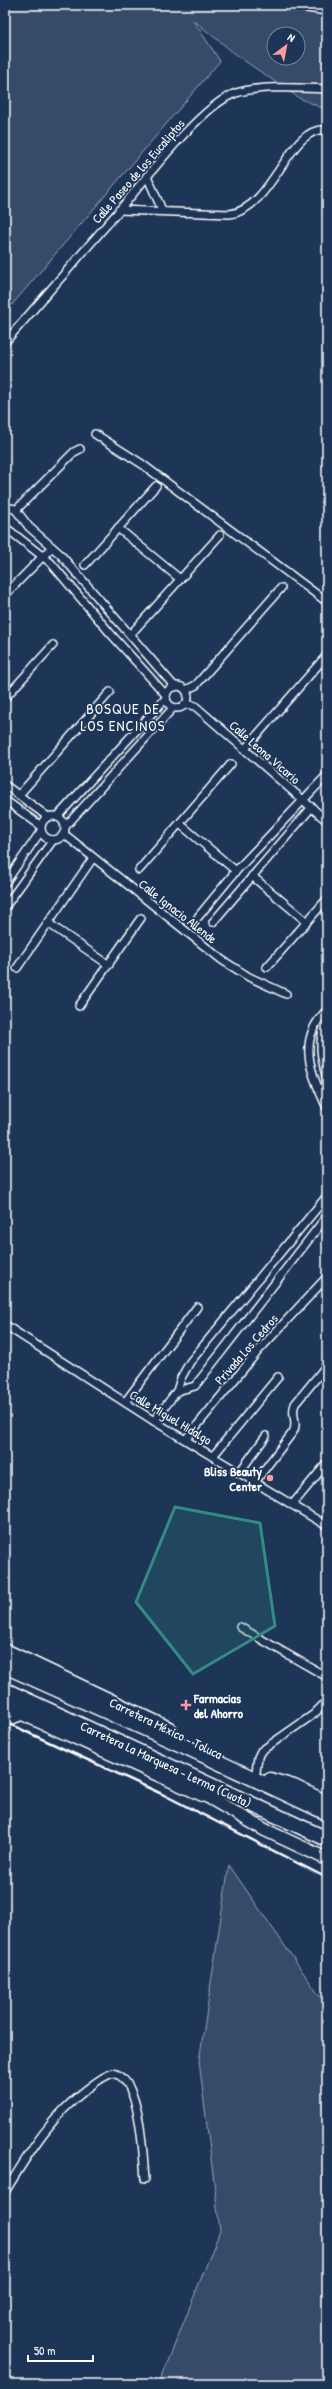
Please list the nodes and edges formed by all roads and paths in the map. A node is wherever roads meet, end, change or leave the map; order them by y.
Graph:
1 (286, 5) edge
2 (327, 11) edge
3 (326, 88) edge
4 (327, 130) edge
5 (147, 176) junction
6 (119, 210) junction
7 (162, 210) junction
8 (5, 342) edge
9 (95, 434) dead end
10 (80, 449) dead end
11 (156, 486) dead end
12 (5, 510) edge
13 (16, 510) junction
14 (118, 528) junction
15 (6, 529) edge
16 (220, 536) dead end
17 (52, 547) junction
18 (43, 556) junction
19 (85, 565) dead end
20 (180, 579) junction
21 (281, 588) dead end
22 (5, 595) edge
23 (327, 602) edge
24 (120, 624) junction
25 (110, 633) junction
26 (130, 635) junction
27 (53, 645) dead end
28 (327, 655) edge
29 (174, 687) junction
30 (186, 690) junction
31 (110, 692) dead end
32 (166, 697) junction
33 (5, 698) edge
34 (186, 704) junction
35 (174, 708) junction
36 (244, 750) junction
37 (231, 764) dead end
38 (327, 775) edge
39 (5, 785) edge
40 (19, 795) junction
41 (303, 800) junction
42 (6, 803) edge
43 (312, 807) junction
44 (48, 817) junction
45 (57, 817) junction
46 (327, 821) edge
47 (180, 824) junction
48 (41, 828) junction
49 (65, 830) junction
50 (52, 840) junction
51 (93, 858) junction
52 (139, 870) dead end
53 (236, 871) junction
54 (252, 876) junction
55 (5, 883) edge
56 (327, 899) edge
57 (5, 907) edge
58 (141, 918) dead end
59 (198, 918) dead end
60 (48, 922) junction
61 (213, 922) dead end
62 (307, 922) junction
63 (109, 965) junction
64 (267, 967) dead end
65 (17, 968) dead end
66 (286, 994) dead end
67 (79, 1006) dead end
68 (327, 1010) edge
69 (327, 1020) edge
70 (327, 1079) edge
71 (327, 1108) edge
72 (327, 1196) edge
73 (327, 1216) edge
74 (327, 1277) edge
75 (197, 1307) dead end
76 (5, 1325) edge
77 (327, 1365) edge
78 (278, 1377) dead end
79 (178, 1391) junction
80 (125, 1402) junction
81 (154, 1420) junction
82 (266, 1436) dead end
83 (186, 1439) junction
84 (214, 1456) junction
85 (327, 1463) edge
86 (239, 1473) junction
87 (255, 1482) junction
88 (292, 1505) junction
89 (327, 1526) edge
90 (240, 1627) dead end
91 (5, 1651) edge
92 (5, 1666) edge
93 (327, 1677) edge
94 (5, 1690) edge
95 (327, 1701) edge
96 (5, 1705) edge
97 (27, 1714) junction
98 (5, 1723) edge
99 (256, 1772) junction
100 (270, 1779) junction
101 (203, 1794) junction
102 (327, 1802) edge
103 (327, 1806) edge
104 (327, 1813) edge
105 (327, 1839) edge
106 (327, 1850) edge
107 (327, 1859) edge
108 (145, 2179) dead end
109 (5, 2192) edge

1 - 2 street
3 - 5 street, Calle Paseo de los Eucaliptos
4 - 7 street
5 - 6 street, Calle Paseo de los Eucaliptos
5 - 7 street
6 - 7 street
6 - 8 street, Calle Paseo de los Eucaliptos
9 - 23 street
10 - 13 street
11 - 14 street
12 - 13 street
13 - 17 street
14 - 19 street
14 - 20 street
15 - 18 street
16 - 20 street
17 - 18 street
17 - 24 street
18 - 22 street
18 - 25 street
20 - 26 street
21 - 30 street
24 - 25 street
24 - 26 street
25 - 32 street
26 - 29 street
27 - 33 street
28 - 36 street
29 - 30 street
29 - 32 street
30 - 34 street
31 - 40 street
32 - 35 street
32 - 45 street
34 - 35 street
34 - 36 street, Calle Leona Vicario
35 - 49 street
36 - 41 street, Calle Leona Vicario
37 - 47 street
38 - 41 street
39 - 40 street
40 - 44 street
41 - 43 street, Calle Leona Vicario
41 - 53 street
42 - 48 street
43 - 46 street, Calle Leona Vicario
43 - 54 street
44 - 45 street
44 - 48 street
45 - 49 street
47 - 52 street
47 - 53 street
48 - 50 street
48 - 55 street
49 - 50 street
49 - 51 street, Calle Ignacio Allende
50 - 57 street
51 - 60 street
51 - 66 street, Calle Ignacio Allende
53 - 59 street
54 - 61 street
54 - 62 street
56 - 62 street
58 - 63 street
60 - 63 street
60 - 65 street
62 - 64 street
63 - 67 street
68 - 71 street
69 - 70 street
72 - 79 street
73 - 79 street
74 - 83 street, Privada Los Cedros
75 - 80 street
76 - 80 street, Calle Miguel Hidalgo
77 - 87 street
78 - 84 street
79 - 81 street
80 - 81 street, Calle Miguel Hidalgo
81 - 83 street, Calle Miguel Hidalgo
82 - 86 street
83 - 84 street, Calle Miguel Hidalgo
84 - 86 street, Calle Miguel Hidalgo
85 - 88 street
86 - 87 street, Calle Miguel Hidalgo
87 - 88 street, Calle Miguel Hidalgo
88 - 89 street, Calle Miguel Hidalgo
90 - 93 street
91 - 99 highway, Carretera México - Toluca
92 - 104 highway, Carretera La Marquesa - Lerma (Cuota)
94 - 105 highway, Carretera La Marquesa - Lerma (Cuota)
95 - 99 street
96 - 97 highway
97 - 98 street
97 - 101 highway
99 - 100 highway, Carretera México - Toluca
100 - 102 main road
100 - 103 main road, Carretera México - Toluca
101 - 106 main road
101 - 107 main road
108 - 109 street

